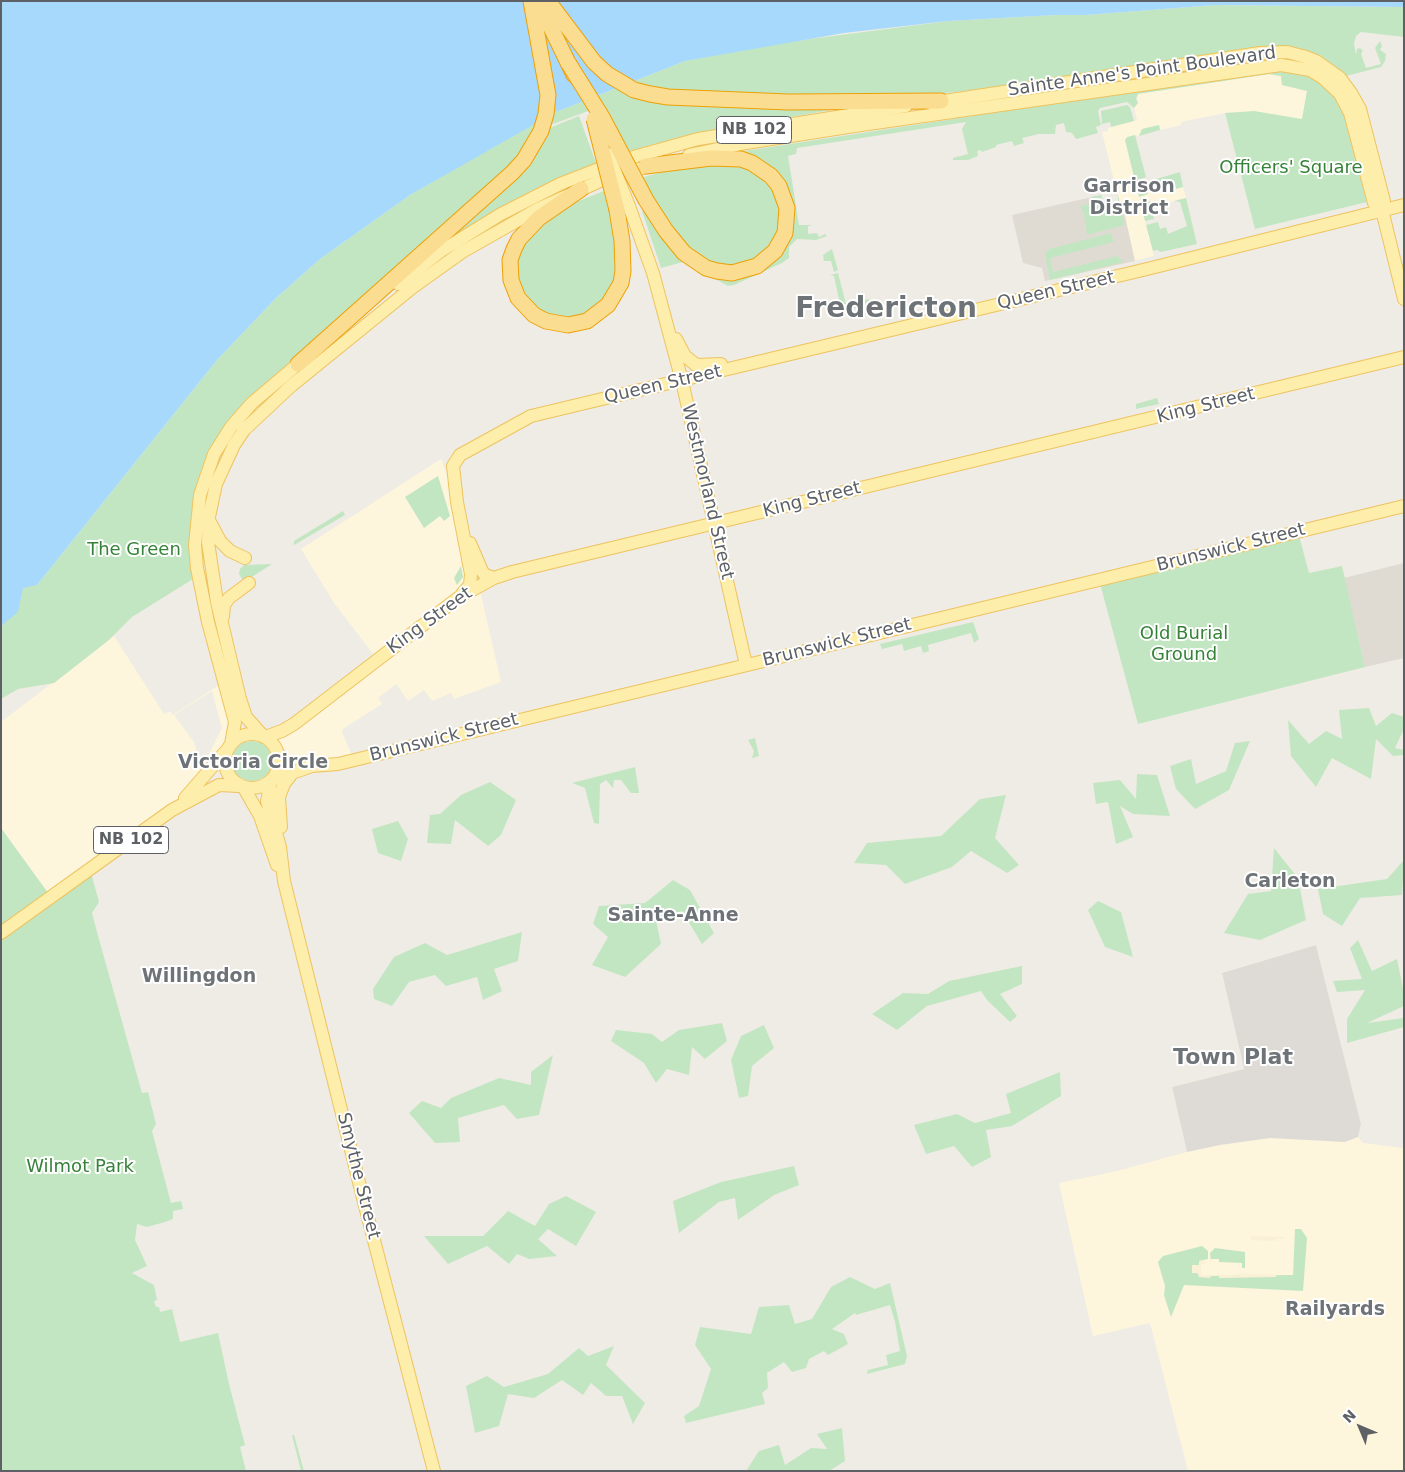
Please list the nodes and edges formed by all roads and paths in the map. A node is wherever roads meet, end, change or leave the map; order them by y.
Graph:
1 (532, 1) edge
2 (538, 1) edge
3 (548, 1) edge
4 (569, 64) junction
5 (941, 101) junction
6 (646, 166) junction
7 (1380, 188) junction
8 (581, 189) junction
9 (1404, 199) edge
10 (1404, 205) edge
11 (623, 208) junction
12 (1382, 210) junction
13 (1404, 299) edge
14 (667, 323) junction
15 (1404, 358) edge
16 (298, 364) junction
17 (746, 366) junction
18 (682, 381) junction
19 (1404, 506) edge
20 (209, 517) junction
21 (462, 522) junction
22 (714, 523) junction
23 (245, 558) dead end
24 (471, 574) junction
25 (494, 578) junction
26 (249, 583) dead end
27 (479, 586) junction
28 (456, 599) junction
29 (222, 622) junction
30 (746, 665) junction
31 (233, 690) junction
32 (264, 737) junction
33 (228, 747) junction
34 (293, 772) junction
35 (271, 781) junction
36 (241, 787) junction
37 (172, 810) junction
38 (284, 881) junction
39 (1, 933) edge
40 (434, 1471) edge

1 - 16 highway
2 - 4 highway
3 - 5 highway
4 - 6 highway, bridge
4 - 11 highway, bridge
5 - 7 main road, Sainte Anne's Point Boulevard / NB 102
5 - 16 main road, Sainte Anne's Point Boulevard / NB 102
6 - 8 main road, Sainte Anne's Point Boulevard / NB 102
6 - 12 main road, Sainte Anne's Point Boulevard / NB 102
7 - 9 main road
7 - 12 main road, Sainte Anne's Point Boulevard / NB 102
8 - 11 highway
8 - 20 main road, Sainte Anne's Point Boulevard / NB 102
10 - 12 main road, Queen Street
11 - 14 main road, Westmorland Street
12 - 13 main road, NB 102
12 - 17 main road, Queen Street
14 - 17 main road
14 - 18 main road, Westmorland Street
15 - 22 main road, King Street
16 - 31 main road, Sainte Anne's Point Boulevard / NB 102
17 - 18 main road, Queen Street
18 - 21 main road, Queen Street
18 - 22 main road, Westmorland Street
19 - 30 main road, Brunswick Street
20 - 23 main road
20 - 29 main road, Sainte Anne's Point Boulevard / NB 102
21 - 24 main road
21 - 25 main road
22 - 25 main road, King Street
22 - 30 main road, Westmorland Street
24 - 27 main road
24 - 28 main road
25 - 27 main road, King Street
26 - 29 main road
27 - 28 main road, King Street
28 - 32 main road, King Street
29 - 31 main road, Sainte Anne's Point Boulevard / NB 102
30 - 34 main road, Brunswick Street
31 - 32 main road, Sainte Anne's Point Boulevard / NB 102
31 - 33 main road, Sainte Anne's Point Boulevard / NB 102
32 - 33 main road
32 - 35 main road
33 - 36 main road
33 - 37 main road, NB 102
34 - 35 main road, Brunswick Street
34 - 38 main road
35 - 36 main road
35 - 38 main road, Smythe Street
36 - 37 main road, NB 102
36 - 38 main road, Smythe Street
37 - 39 main road, NB 102
38 - 40 main road, Smythe Street

